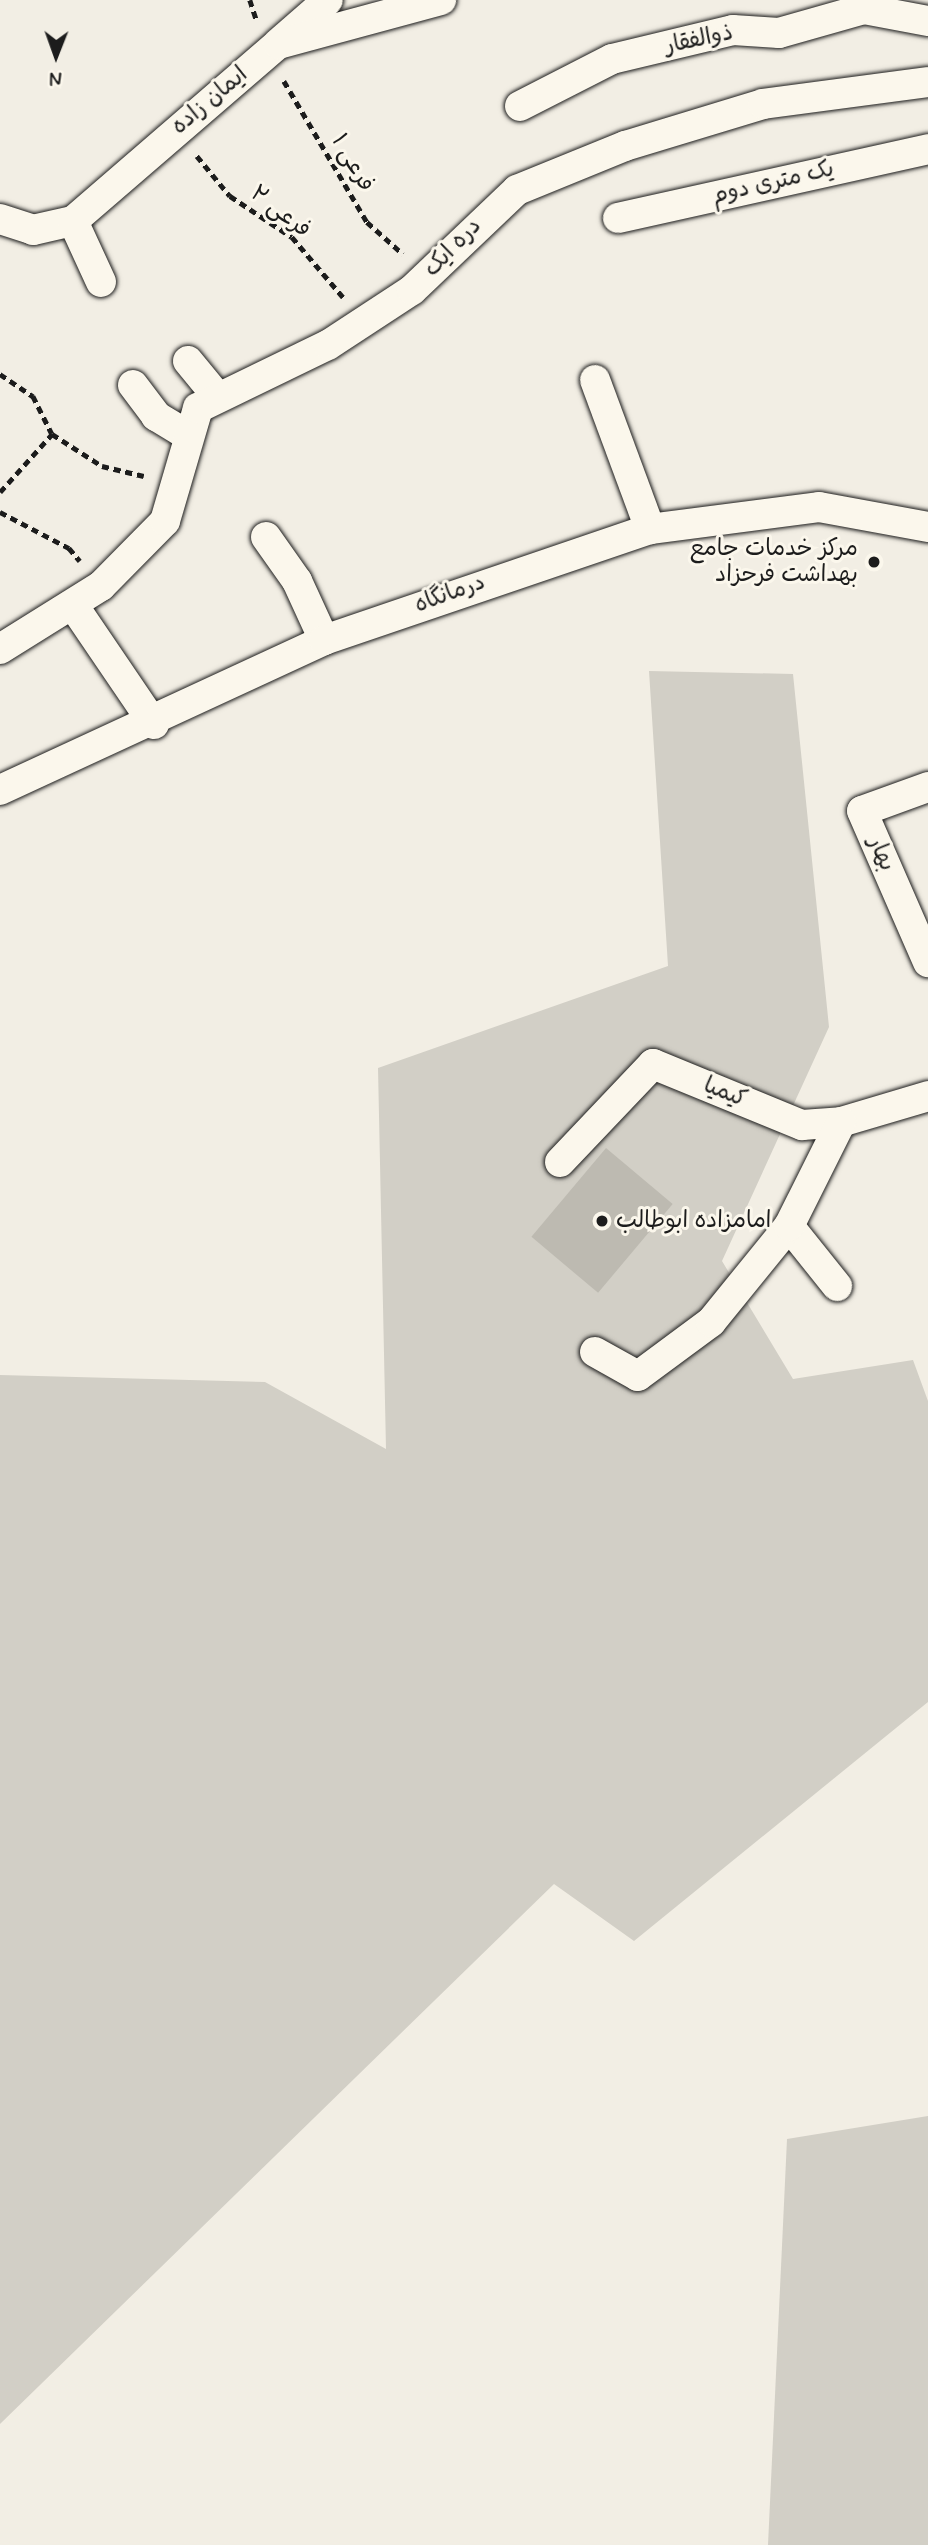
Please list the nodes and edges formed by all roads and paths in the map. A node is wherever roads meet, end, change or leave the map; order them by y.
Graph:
1 (328, 0) edge
2 (441, 0) edge
3 (928, 21) edge
4 (273, 48) junction
5 (928, 82) edge
6 (520, 106) dead end
7 (175, 130) junction
8 (928, 149) edge
9 (618, 218) dead end
10 (0, 219) edge
11 (73, 220) junction
12 (427, 275) junction
13 (101, 282) dead end
14 (364, 322) junction
15 (188, 361) dead end
16 (0, 374) edge
17 (595, 380) dead end
18 (133, 385) dead end
19 (216, 396) junction
20 (52, 434) junction
21 (188, 435) junction
22 (179, 484) junction
23 (0, 492) edge
24 (0, 512) edge
25 (928, 527) edge
26 (650, 529) junction
27 (266, 537) dead end
28 (101, 586) junction
29 (73, 605) junction
30 (324, 640) junction
31 (0, 649) edge
32 (154, 724) junction
33 (928, 787) edge
34 (0, 790) edge
35 (928, 962) edge
36 (926, 1102) edge
37 (841, 1122) junction
38 (560, 1162) dead end
39 (789, 1226) junction
40 (837, 1286) dead end
41 (595, 1352) dead end

1 - 4 street
2 - 4 street, ایمان زاده
3 - 6 street, ذوالفقار
4 - 7 street, ایمان زاده
4 - 12 path, فرعی ۱
5 - 12 street, دره ایک
7 - 11 street, ایمان زاده
7 - 14 path, فرعی ۲
8 - 9 street, یک متری دوم
10 - 11 street, ایمان زاده
11 - 13 street
12 - 14 street, دره ایک
14 - 19 street, دره ایک
15 - 19 street
16 - 20 path
17 - 26 street
18 - 21 street
19 - 21 street, دره ایک
20 - 22 path
20 - 23 path
21 - 22 street, دره ایک
22 - 28 street, دره ایک
24 - 28 path
25 - 26 street, درمانگاه
26 - 30 street, درمانگاه
27 - 30 street
28 - 29 street, دره ایک
29 - 31 street, دره ایک
29 - 32 street
30 - 32 street, درمانگاه
32 - 34 street, درمانگاه
33 - 35 street, بهار
36 - 37 street, کیمیا
37 - 38 street, کیمیا
37 - 39 street
39 - 40 street
39 - 41 street

